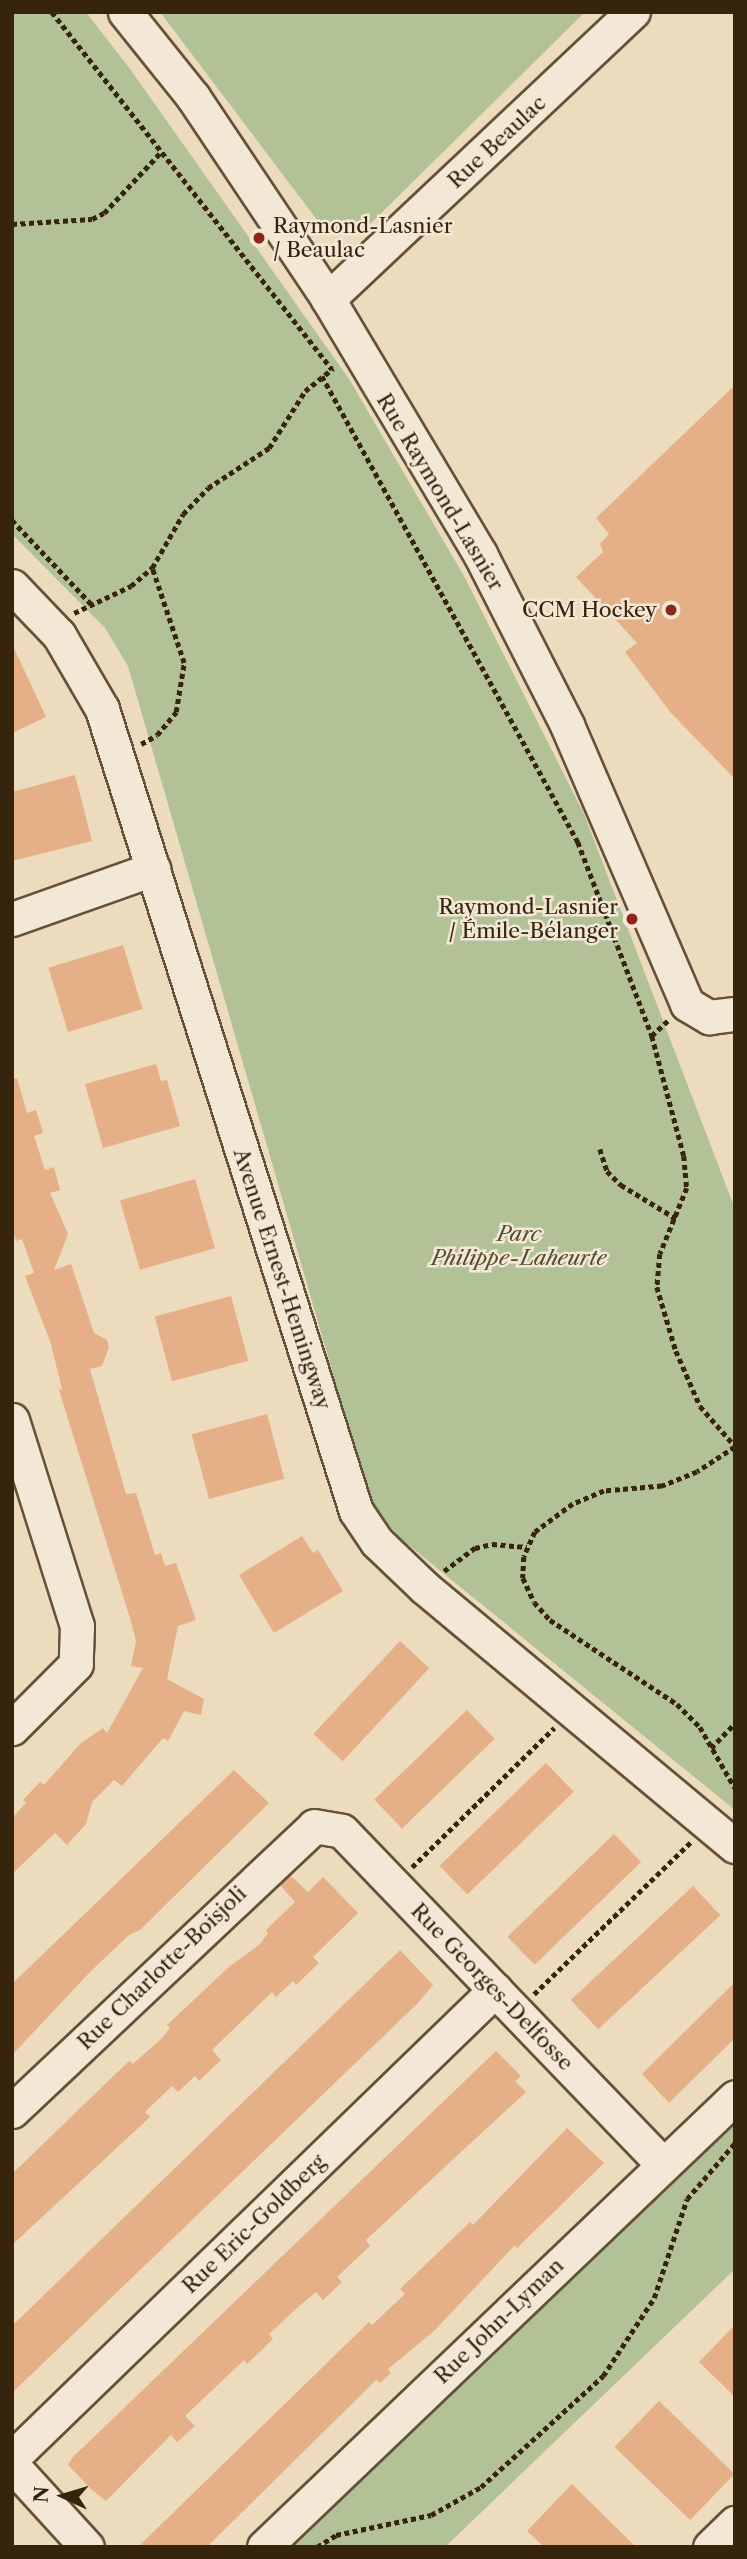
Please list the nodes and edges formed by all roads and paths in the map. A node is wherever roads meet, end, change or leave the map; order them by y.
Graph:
1 (52, 12) edge
2 (125, 12) edge
3 (634, 12) edge
4 (161, 152) junction
5 (12, 224) edge
6 (328, 299) junction
7 (343, 359) junction
8 (322, 376) junction
9 (12, 520) edge
10 (152, 568) junction
11 (12, 586) edge
12 (92, 605) junction
13 (59, 635) junction
14 (138, 745) dead end
15 (153, 869) junction
16 (12, 919) edge
17 (687, 1004) junction
18 (733, 1015) edge
19 (652, 1036) junction
20 (600, 1149) dead end
21 (677, 1219) junction
22 (12, 1420) edge
23 (735, 1446) edge
24 (527, 1547) junction
25 (425, 1588) junction
26 (572, 1711) junction
27 (735, 1723) edge
28 (12, 1728) edge
29 (711, 1748) junction
30 (735, 1788) edge
31 (709, 1824) junction
32 (314, 1826) joint
33 (735, 1846) edge
34 (417, 1862) dead end
35 (539, 1988) dead end
36 (495, 1990) junction
37 (735, 2097) edge
38 (12, 2110) edge
39 (735, 2144) edge
40 (663, 2164) junction
41 (12, 2458) edge
42 (12, 2465) edge
43 (735, 2523) edge
44 (87, 2547) edge
45 (264, 2547) edge
46 (317, 2547) edge
47 (710, 2547) edge

1 - 4 path
2 - 6 street, Rue Raymond-Lasnier
3 - 6 street, Rue Beaulac
4 - 5 path
4 - 7 path
6 - 7 street, Rue Raymond-Lasnier
7 - 8 path
7 - 17 street, Rue Raymond-Lasnier
8 - 10 path
8 - 19 path
9 - 12 path
10 - 12 path
10 - 14 path
11 - 13 street, Avenue Ernest-Hemingway
12 - 13 path
13 - 15 street, Avenue Ernest-Hemingway
15 - 16 street
15 - 25 street, Avenue Ernest-Hemingway
17 - 18 street
17 - 19 path
19 - 21 path
20 - 21 path
21 - 23 path
22 - 28 street
23 - 24 path
24 - 25 path
24 - 29 path
25 - 26 street, Avenue Ernest-Hemingway
26 - 31 street, Avenue Ernest-Hemingway
26 - 34 path
27 - 29 path
29 - 30 path
31 - 33 street, Avenue Ernest-Hemingway
31 - 35 path
32 - 36 street, Rue Georges-Delfosse
32 - 38 street, Rue Charlotte-Boisjoli
36 - 40 street, Rue Georges-Delfosse
36 - 41 street, Rue Eric-Goldberg
37 - 40 street, Rue John-Lyman
39 - 46 path
40 - 45 street, Rue John-Lyman
42 - 44 street
43 - 47 street

